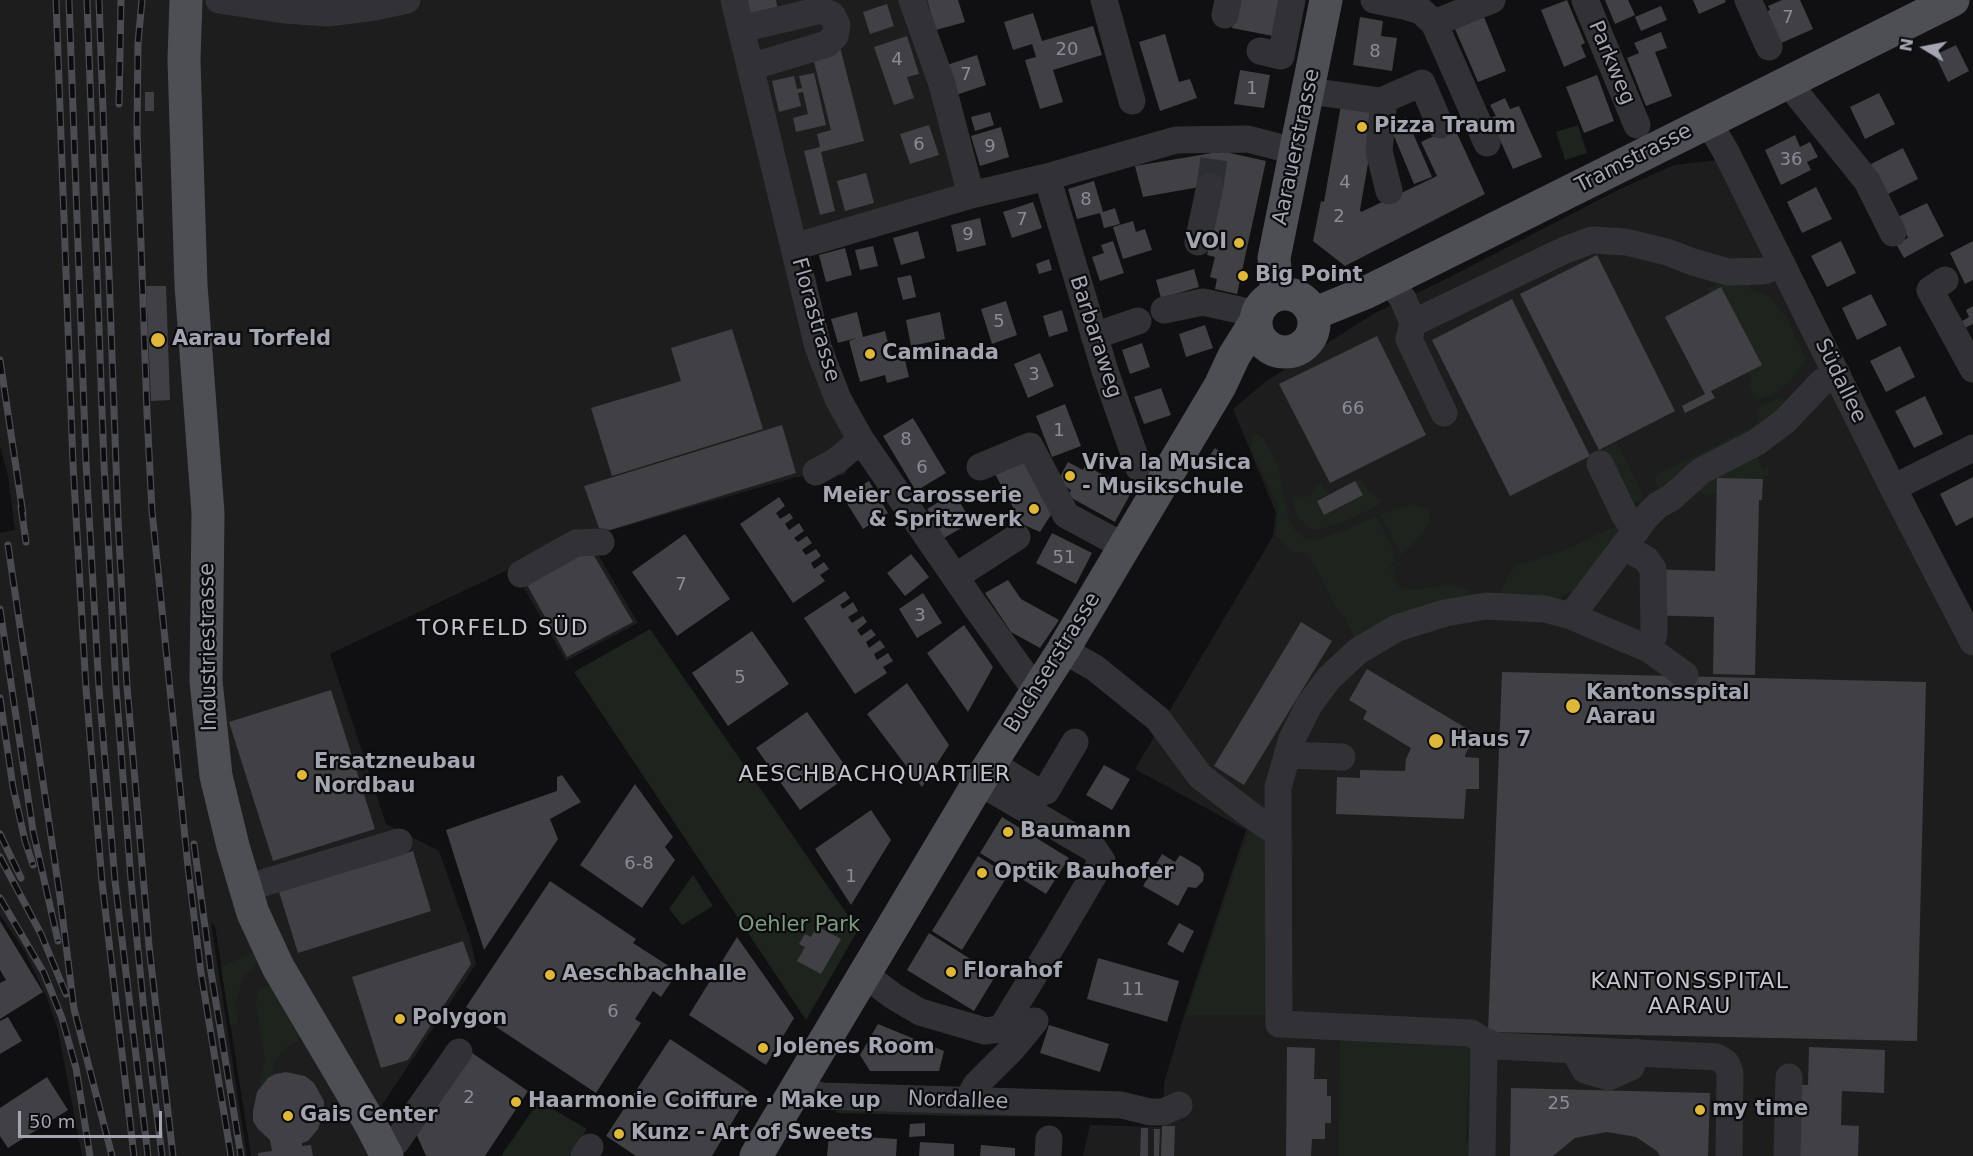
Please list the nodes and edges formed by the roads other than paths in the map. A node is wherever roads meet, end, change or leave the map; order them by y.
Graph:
1 (186, 0) edge
2 (219, 0) edge
3 (407, 0) edge
4 (734, 0) edge
5 (912, 0) edge
6 (1104, 0) edge
7 (1292, 0) edge
8 (1326, 0) edge
9 (1374, 0) edge
10 (1492, 0) edge
11 (1585, 0) edge
12 (1953, 0) edge
13 (1753, 2) edge
14 (1427, 17) junction
15 (813, 39) dead end
16 (1769, 47) dead end
17 (746, 50) junction
18 (1260, 51) dead end
19 (1791, 82) junction
20 (1309, 91) junction
21 (1132, 101) dead end
22 (1381, 101) junction
23 (1704, 123) junction
24 (1440, 125) dead end
25 (1637, 125) dead end
26 (1487, 142) dead end
27 (1294, 151) junction
28 (1047, 177) junction
29 (1210, 186) tunnel mouth
30 (1389, 191) dead end
31 (970, 195) junction
32 (1893, 233) dead end
33 (1198, 242) dead end
34 (794, 247) junction
35 (1782, 264) junction
36 (1389, 280) junction
37 (1945, 280) dead end
38 (1164, 310) dead end
39 (1264, 310) junction
40 (1313, 314) junction
41 (1138, 321) dead end
42 (1413, 323) junction
43 (1094, 336) junction
44 (1277, 351) junction
45 (1973, 369) edge
46 (1837, 374) junction
47 (1220, 386) junction
48 (1444, 413) dead end
49 (861, 440) junction
50 (1973, 447) edge
51 (1600, 464) dead end
52 (980, 467) dead end
53 (816, 472) dead end
54 (1893, 488) junction
55 (1159, 490) junction
56 (1017, 537) dead end
57 (1630, 539) junction
58 (601, 542) dead end
59 (1125, 547) junction
60 (521, 574) dead end
61 (955, 577) junction
62 (1571, 616) junction
63 (1973, 642) edge
64 (1649, 649) junction
65 (1063, 650) junction
66 (1685, 675) dead end
67 (1037, 692) junction
68 (1075, 742) dead end
69 (1287, 754) junction
70 (1342, 756) dead end
71 (984, 774) junction
72 (1278, 834) junction
73 (399, 842) dead end
74 (246, 888) junction
75 (864, 974) junction
76 (1035, 1021) dead end
77 (1482, 1040) junction
78 (459, 1052) dead end
79 (1789, 1077) dead end
80 (799, 1083) junction
81 (967, 1101) junction
82 (1121, 1105) dead end
83 (386, 1154) edge
84 (756, 1156) edge
85 (1482, 1156) edge
86 (1730, 1156) edge
87 (1787, 1156) edge

1 - 74 main road, Industriestrasse
2 - 3 street
4 - 17 street, Florastrasse
5 - 31 street
6 - 21 street
7 - 18 street
8 - 20 main road, Aarauerstrasse
9 - 14 street
10 - 14 street
11 - 25 street, Parkweg
12 - 19 main road, Tramstrasse
13 - 16 street
14 - 26 street
15 - 17 street
17 - 34 street, Florastrasse
19 - 23 main road, Tramstrasse
19 - 32 street
20 - 22 street
20 - 27 main road, Aarauerstrasse
22 - 24 street
22 - 30 street
23 - 35 street, Südallee
23 - 36 main road, Tramstrasse
27 - 28 street
27 - 39 main road, Aarauerstrasse
28 - 31 street
28 - 43 street, Barbaraweg
29 - 33 street
31 - 34 street
34 - 49 street, Florastrasse
35 - 42 street
35 - 46 street, Südallee
36 - 40 main road, Tramstrasse
36 - 42 street
37 - 45 street
38 - 39 street
39 - 40 main road
39 - 44 main road
39 - 47 main road, Buchserstrasse
40 - 44 main road
41 - 43 street
42 - 48 street
43 - 55 street, Barbaraweg
44 - 47 main road, Buchserstrasse
46 - 54 street, Südallee
46 - 57 street
47 - 55 main road, Buchserstrasse
49 - 53 street
49 - 61 street, Florastrasse
50 - 54 street
51 - 57 street
52 - 59 street
54 - 63 street, Südallee
55 - 59 main road, Buchserstrasse
56 - 61 street
57 - 62 street
57 - 64 street
58 - 60 street
59 - 65 main road, Buchserstrasse
61 - 67 street, Florastrasse
62 - 64 street
62 - 69 street
64 - 66 street
65 - 67 main road, Buchserstrasse
65 - 72 street
67 - 71 main road, Buchserstrasse
68 - 71 street
69 - 70 street
69 - 72 street
71 - 75 main road, Buchserstrasse
71 - 75 street
72 - 77 street
73 - 74 street
74 - 83 main road, Industriestrasse
75 - 80 main road, Buchserstrasse
76 - 81 street
77 - 85 street
77 - 86 street
78 - 83 street
79 - 87 street
80 - 81 street, Nordallee
80 - 84 main road, Buchserstrasse
81 - 82 street, Nordallee

